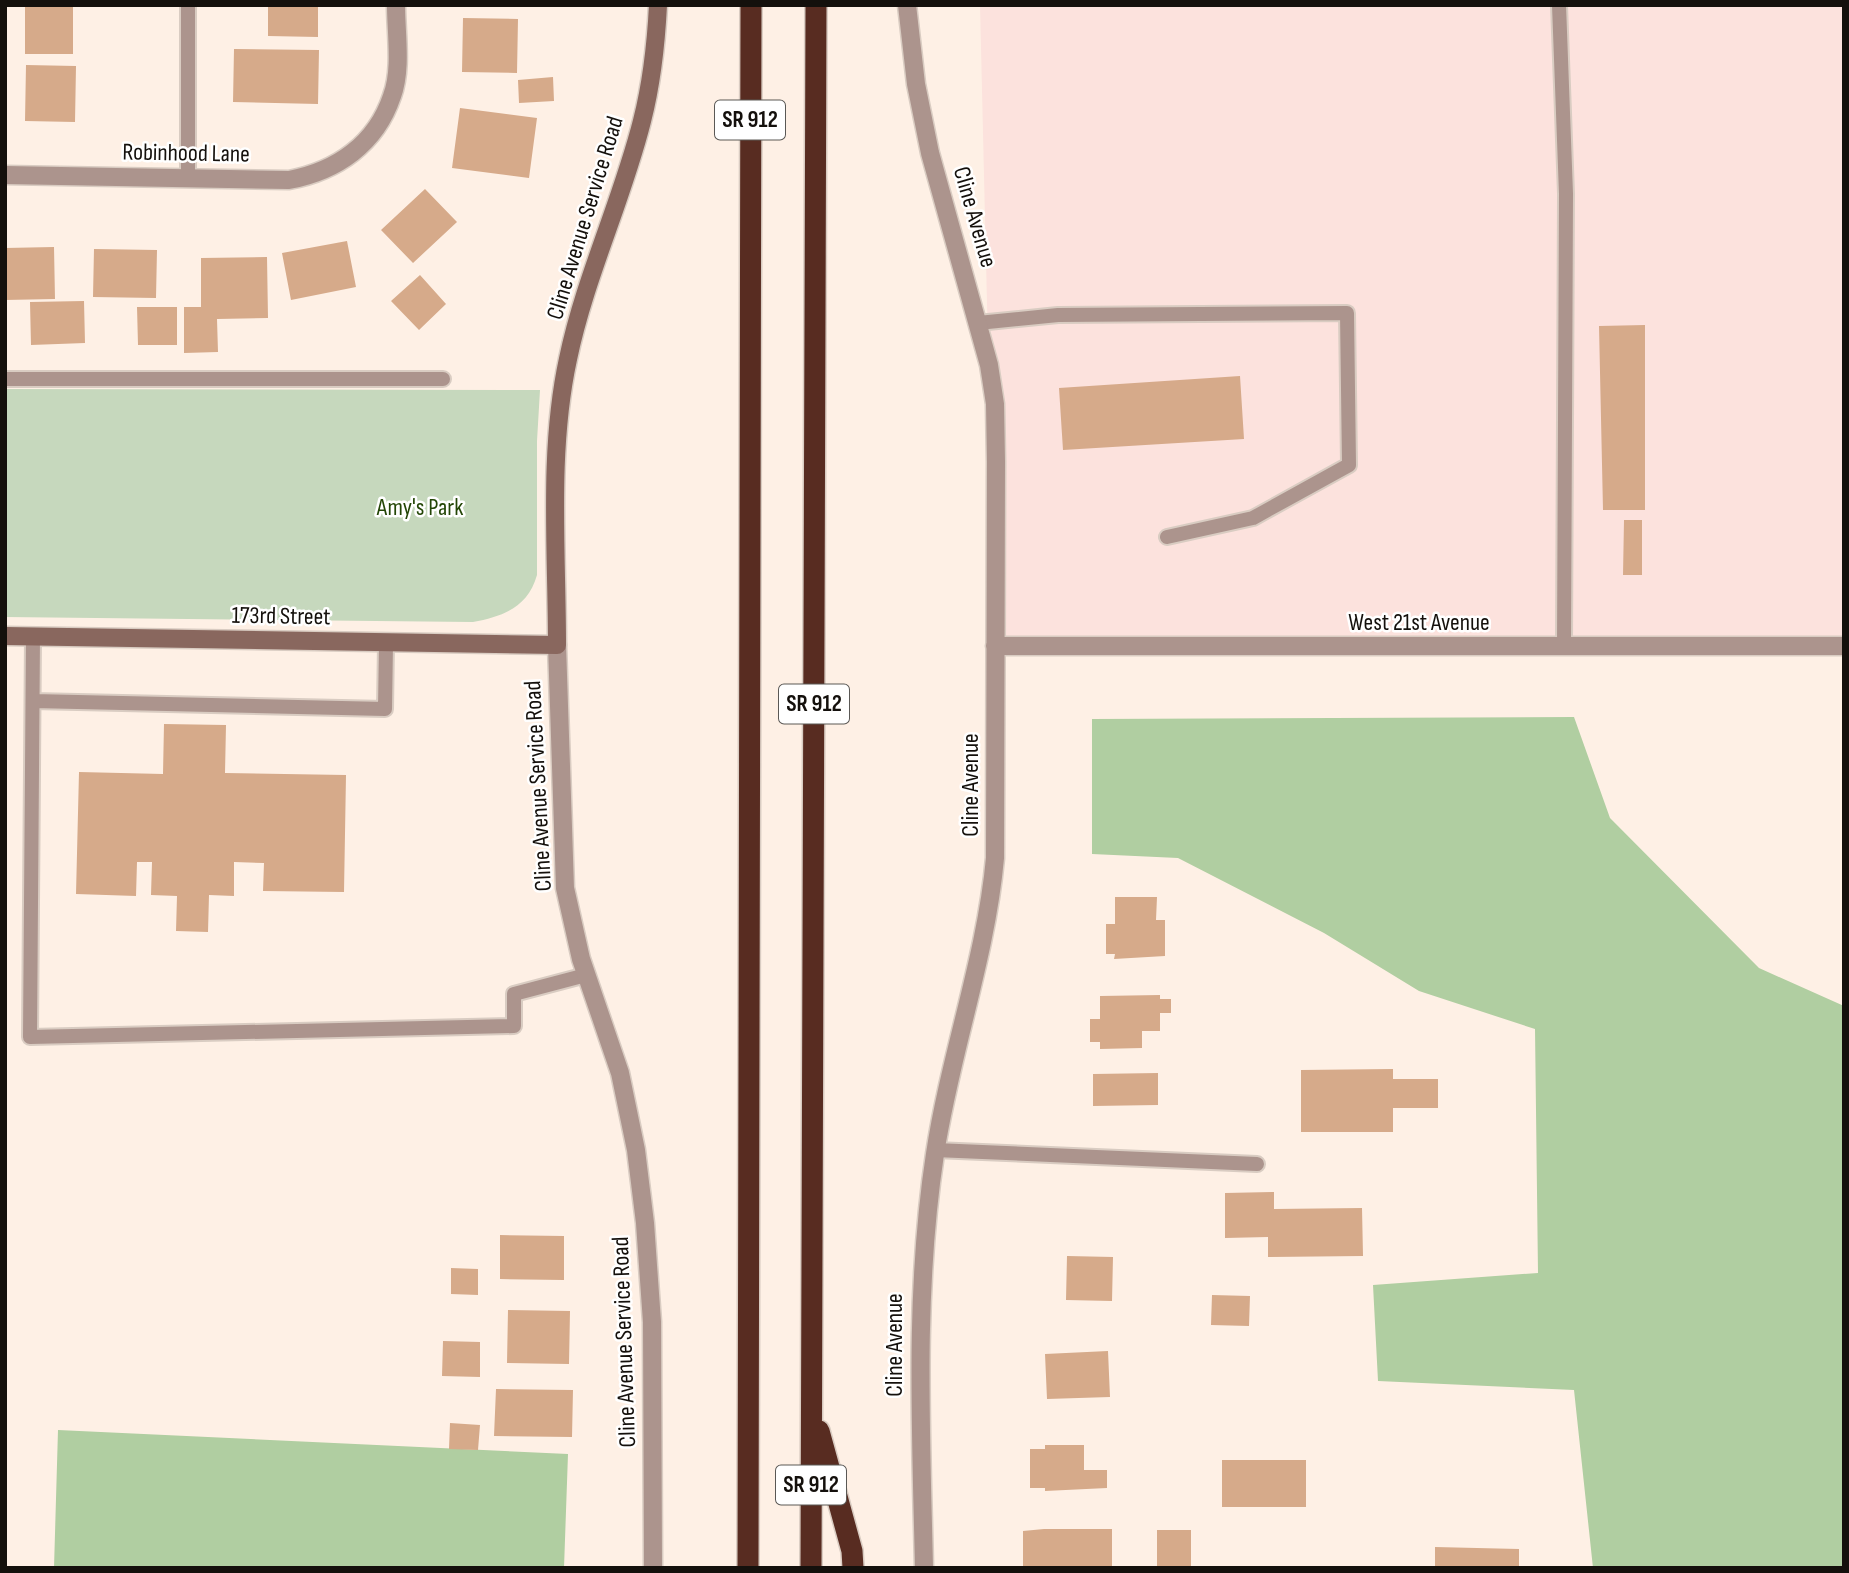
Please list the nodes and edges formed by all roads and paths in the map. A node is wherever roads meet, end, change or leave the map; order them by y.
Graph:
1 (188, 5) edge
2 (396, 5) edge
3 (658, 5) edge
4 (751, 5) edge
5 (816, 5) edge
6 (906, 5) edge
7 (1559, 5) edge
8 (5, 175) edge
9 (188, 178) junction
10 (978, 323) junction
11 (5, 379) edge
12 (443, 379) dead end
13 (1167, 537) dead end
14 (5, 636) edge
15 (33, 636) junction
16 (386, 642) junction
17 (557, 645) junction
18 (995, 646) junction
19 (1564, 646) junction
20 (1844, 646) edge
21 (33, 701) junction
22 (586, 975) junction
23 (935, 1150) junction
24 (1257, 1164) dead end
25 (812, 1402) junction
26 (653, 1568) edge
27 (748, 1568) edge
28 (811, 1568) edge
29 (853, 1568) edge
30 (924, 1568) edge

1 - 9 lane
2 - 9 street, Robinhood Lane
3 - 17 street, Cline Avenue Service Road
4 - 27 highway, SR 912
5 - 25 highway, SR 912
6 - 10 street, Cline Avenue
7 - 19 lane
8 - 9 street, Robinhood Lane
10 - 13 lane
10 - 18 street, Cline Avenue
11 - 12 lane
14 - 15 street, 173rd Street
15 - 16 street, 173rd Street
15 - 21 lane
16 - 17 street, 173rd Street
16 - 21 lane
17 - 22 street, Cline Avenue Service Road
18 - 19 street, West 21st Avenue
18 - 23 street, Cline Avenue
19 - 20 street, West 21st Avenue
21 - 22 lane
22 - 26 street, Cline Avenue Service Road
23 - 24 lane
23 - 30 street, Cline Avenue
25 - 28 highway, SR 912
25 - 29 highway

